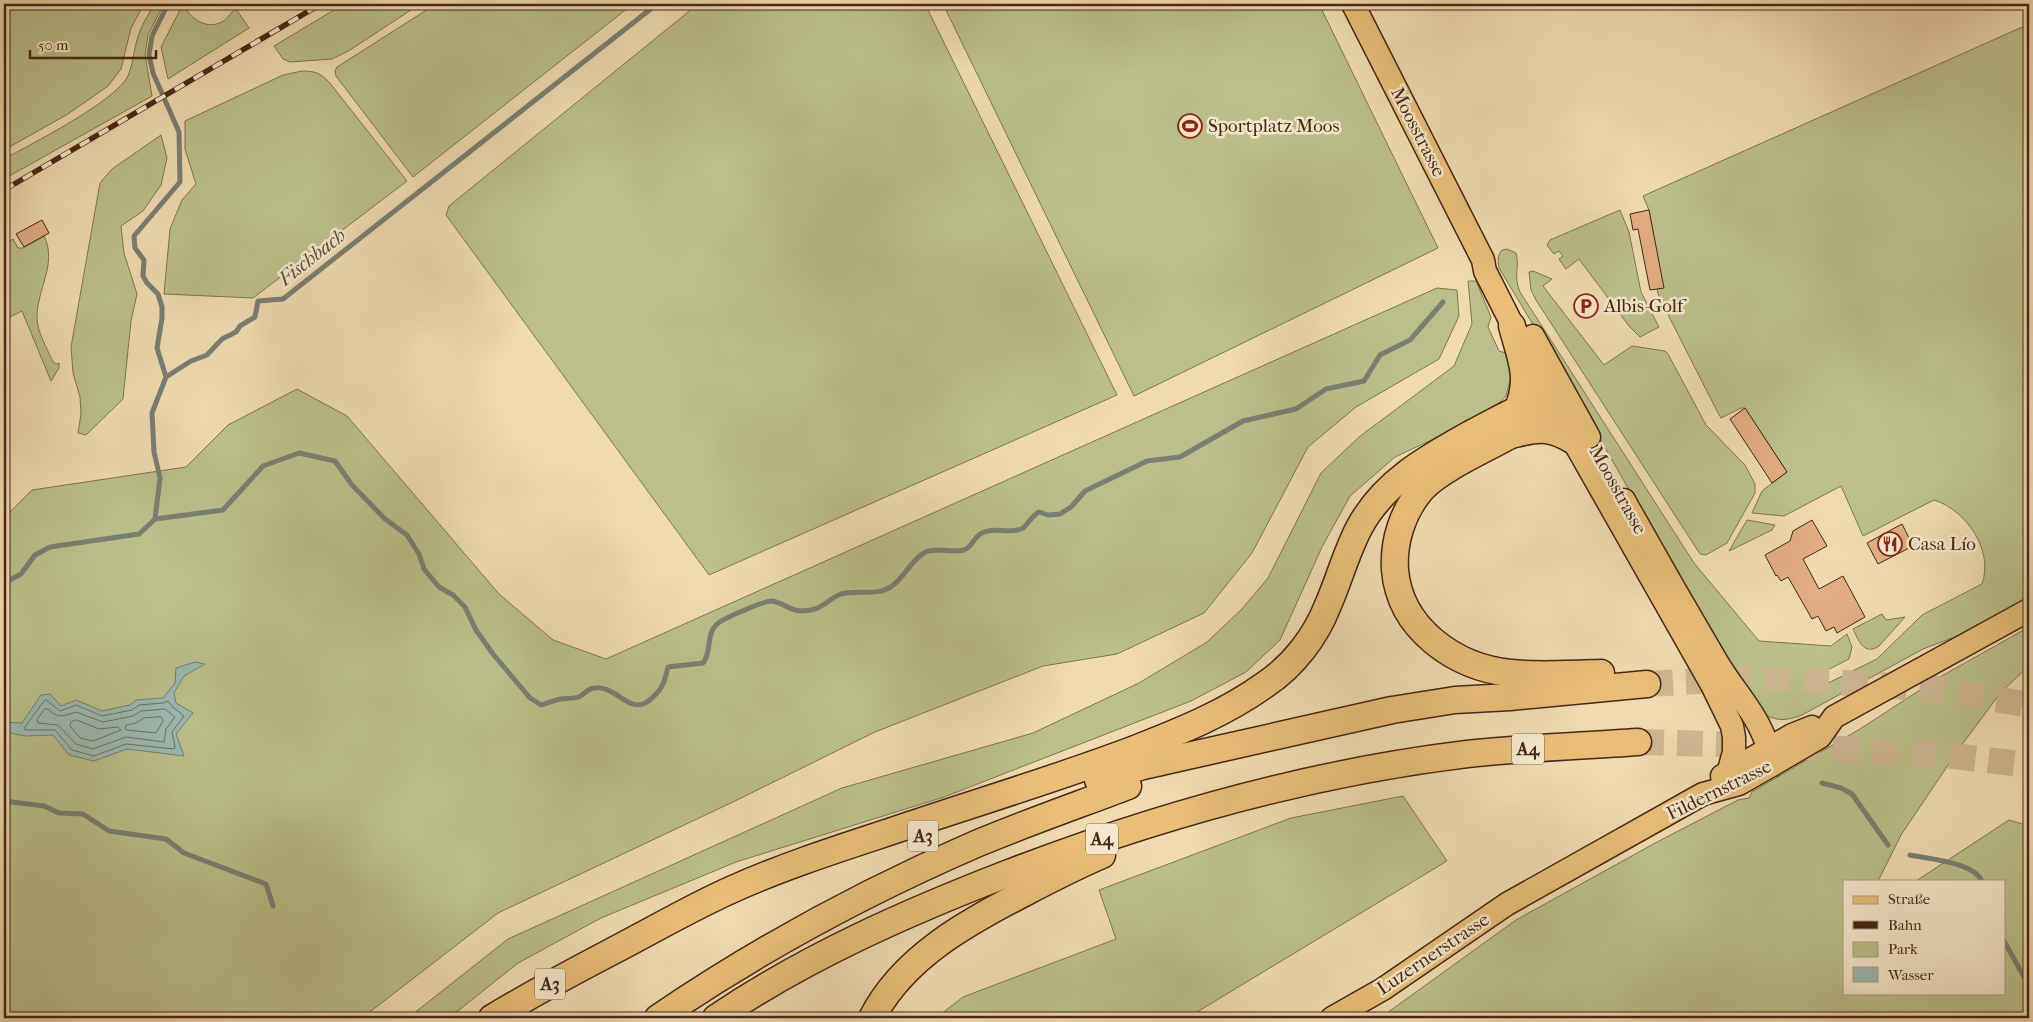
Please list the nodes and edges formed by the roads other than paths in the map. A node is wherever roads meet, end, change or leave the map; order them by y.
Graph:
1 (1353, 4) edge
2 (1483, 260) junction
3 (1512, 326) junction
4 (1556, 398) junction
5 (1518, 408) junction
6 (1512, 434) junction
7 (1574, 441) junction
8 (2029, 610) edge
9 (1712, 685) junction
10 (1834, 717) junction
11 (1756, 718) junction
12 (1638, 742) tunnel mouth
13 (1244, 743) junction
14 (1766, 756) junction
15 (1729, 770) junction
16 (1703, 794) junction
17 (1240, 797) junction
18 (1507, 904) joint
19 (610, 952) junction
20 (492, 1018) edge
21 (658, 1018) edge
22 (716, 1018) edge
23 (872, 1018) edge
24 (1332, 1018) edge

1 - 2 main road, Moosstrasse
2 - 3 main road, Moosstrasse
2 - 4 main road, Moosstrasse
3 - 4 main road, Moosstrasse
3 - 5 highway
4 - 5 highway
4 - 6 highway
4 - 7 main road, Moosstrasse
4 - 11 main road, Moosstrasse
5 - 19 highway
6 - 7 highway
6 - 13 highway, A4
7 - 9 main road, Moosstrasse
8 - 10 main road
9 - 14 main road, Moosstrasse
9 - 15 main road, Moosstrasse
10 - 11 main road
10 - 14 main road
11 - 14 main road, Moosstrasse
12 - 17 highway, A4
13 - 19 highway, A3
13 - 21 highway, A4
14 - 15 main road
14 - 16 main road, Fildernstrasse
15 - 16 main road
16 - 18 main road, Fildernstrasse
17 - 22 highway, A4
17 - 23 highway
18 - 24 main road, Luzernerstrasse
19 - 20 highway, A3

